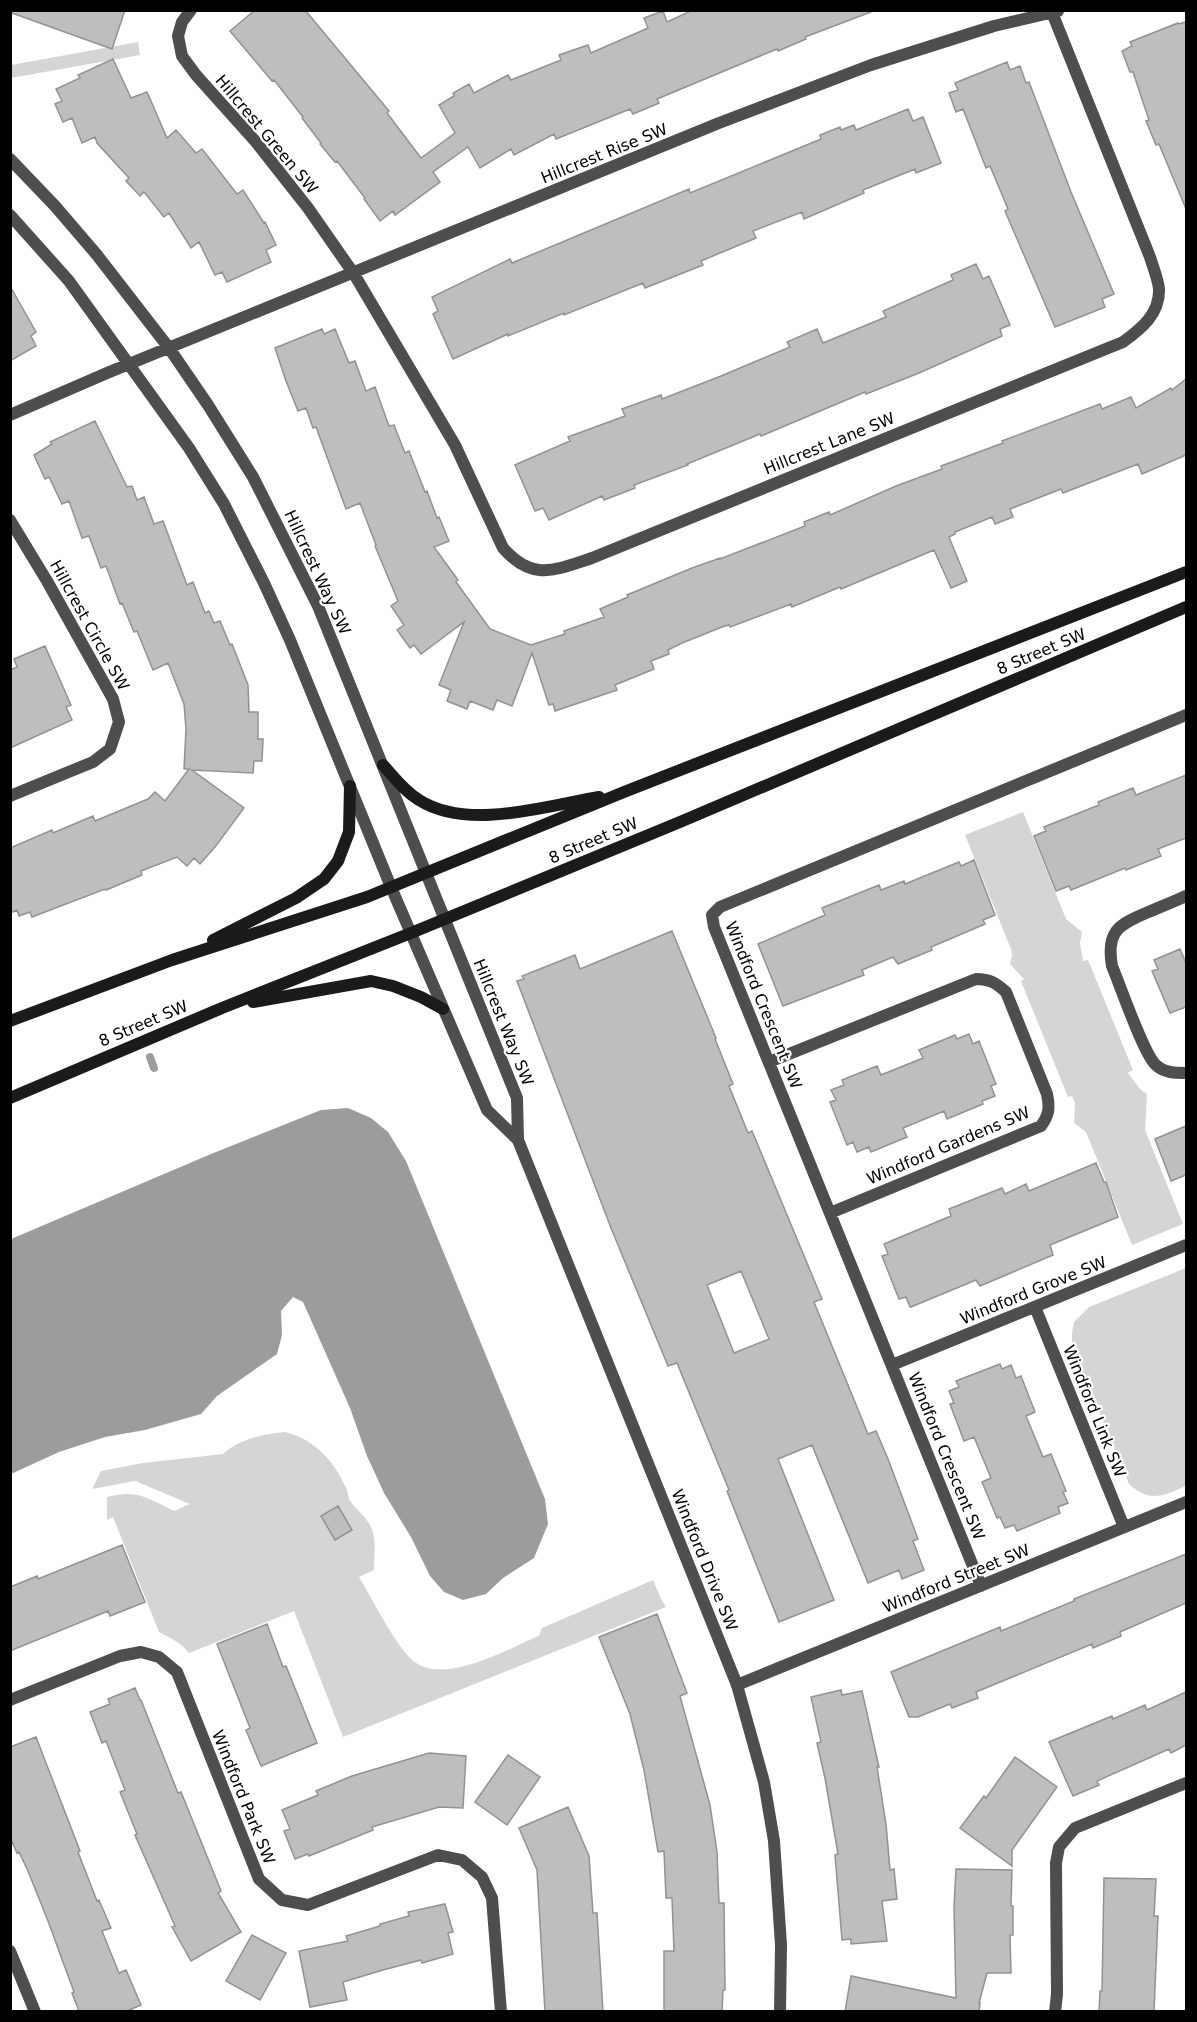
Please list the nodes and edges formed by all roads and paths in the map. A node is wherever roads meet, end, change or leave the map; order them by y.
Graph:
1 (191, 10) edge
2 (1054, 11) edge
3 (10, 159) edge
4 (10, 215) edge
5 (354, 274) junction
6 (169, 348) junction
7 (129, 365) junction
8 (10, 415) edge
9 (10, 520) edge
10 (1186, 572) edge
11 (1186, 607) edge
12 (1186, 715) edge
13 (383, 765) junction
14 (350, 786) junction
15 (624, 792) junction
16 (10, 796) edge
17 (426, 873) junction
18 (392, 886) junction
19 (1186, 896) edge
20 (445, 919) junction
21 (411, 933) junction
22 (172, 960) junction
23 (222, 1008) junction
24 (443, 1009) junction
25 (10, 1021) edge
26 (769, 1062) junction
27 (1186, 1072) edge
28 (10, 1098) edge
29 (518, 1140) junction
30 (830, 1212) junction
31 (1186, 1245) edge
32 (1035, 1307) junction
33 (892, 1365) junction
34 (1186, 1502) edge
35 (1124, 1527) junction
36 (981, 1586) junction
37 (737, 1685) junction
38 (10, 1700) edge
39 (1186, 1782) edge
40 (10, 1951) edge
41 (35, 2012) edge
42 (501, 2012) edge
43 (780, 2012) edge
44 (1055, 2012) edge

1 - 5 street, Hillcrest Green SW
2 - 5 street, Hillcrest Rise SW
2 - 5 street, Hillcrest Lane SW
3 - 6 street, Hillcrest Way SW
4 - 7 street
5 - 6 street, Hillcrest Rise SW
6 - 7 street, Hillcrest Rise SW
6 - 13 street, Hillcrest Way SW
7 - 8 street, Hillcrest Rise SW
7 - 14 street
9 - 16 street, Hillcrest Circle SW
10 - 15 main road, 8 Street SW
11 - 20 main road, 8 Street SW
12 - 26 street, Windford Crescent SW
13 - 15 main road
13 - 17 street, Hillcrest Way SW
14 - 18 street
14 - 22 main road
15 - 17 main road, 8 Street SW
17 - 18 main road, 8 Street SW
17 - 20 street, Hillcrest Way SW
18 - 21 street
18 - 22 main road, 8 Street SW
19 - 27 street
20 - 21 main road, 8 Street SW
20 - 29 street, Hillcrest Way SW
21 - 23 main road, 8 Street SW
21 - 24 street
22 - 25 main road, 8 Street SW
23 - 24 main road
23 - 28 main road, 8 Street SW
24 - 29 street
26 - 30 street, Windford Crescent SW
26 - 30 street, Windford Gardens SW
29 - 37 street, Windford Drive SW
30 - 33 street, Windford Crescent SW
31 - 32 street, Windford Grove SW
32 - 33 street, Windford Grove SW
32 - 35 street, Windford Link SW
33 - 36 street, Windford Crescent SW
34 - 35 street, Windford Street SW
35 - 36 street, Windford Street SW
36 - 37 street, Windford Street SW
37 - 43 street, Windford Drive SW
38 - 42 street, Windford Park SW
39 - 44 street
40 - 41 street

